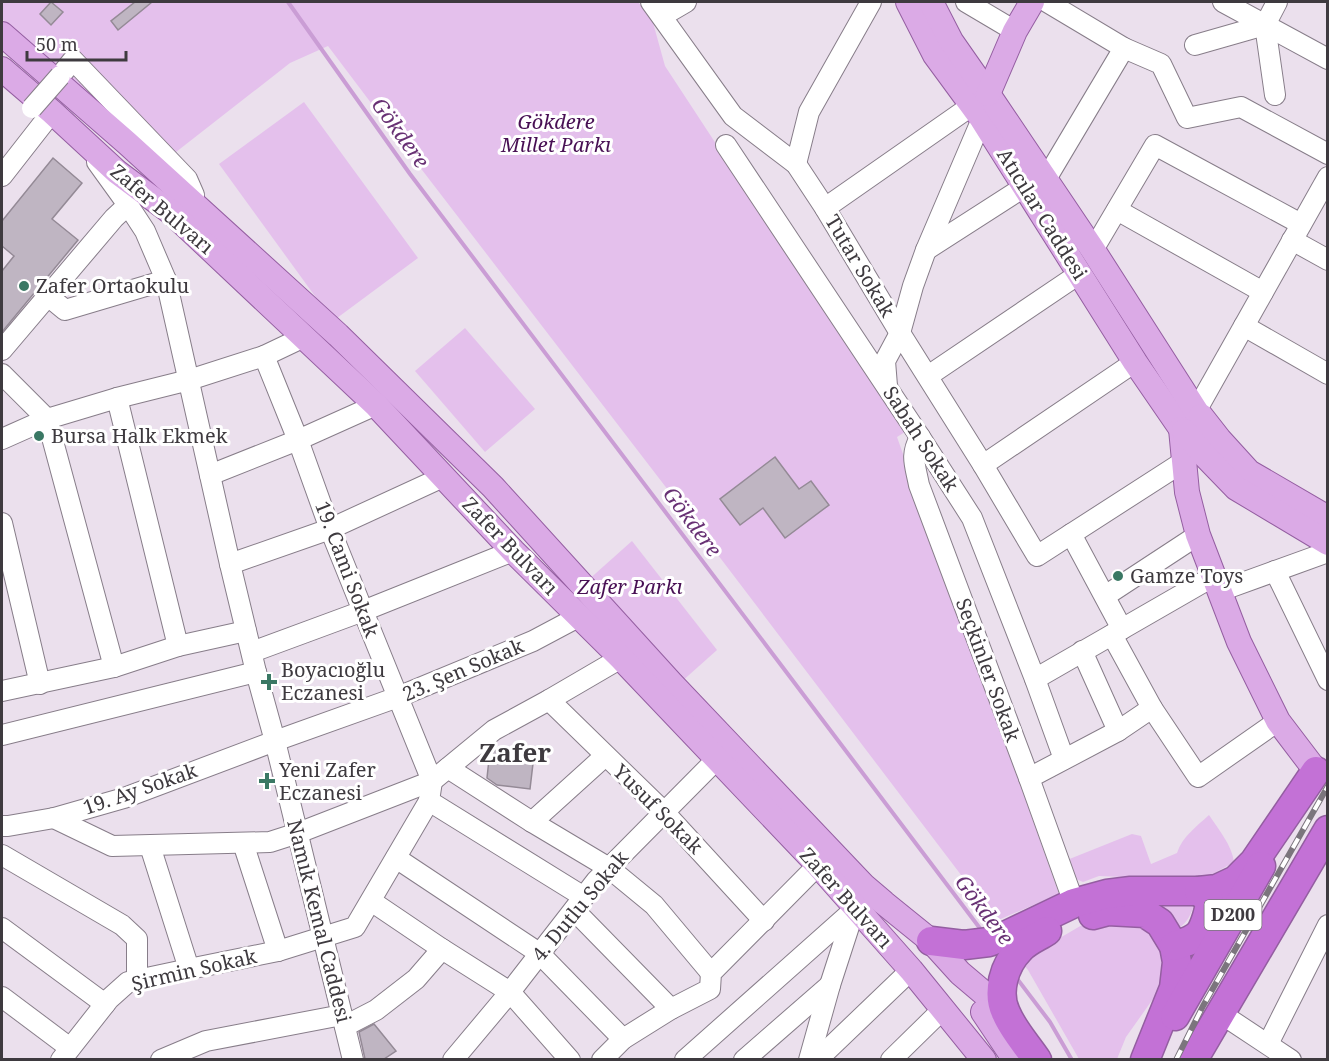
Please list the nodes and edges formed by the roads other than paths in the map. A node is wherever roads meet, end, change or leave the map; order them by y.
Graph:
1 (686, 2) edge
2 (871, 2) edge
3 (908, 2) edge
4 (931, 2) edge
5 (966, 2) edge
6 (1032, 2) edge
7 (1047, 2) edge
8 (1223, 2) edge
9 (1277, 2) edge
10 (657, 9) edge
11 (1264, 24) junction
12 (1015, 31) junction
13 (2, 34) edge
14 (1195, 45) dead end
15 (1124, 48) junction
16 (1328, 59) edge
17 (2, 69) edge
18 (1275, 95) dead end
19 (981, 106) junction
20 (42, 110) junction
21 (79, 138) junction
22 (726, 145) dead end
23 (1328, 154) edge
24 (796, 164) junction
25 (2, 176) edge
26 (1328, 177) edge
27 (1034, 183) junction
28 (181, 201) junction
29 (128, 205) junction
30 (825, 208) junction
31 (1117, 210) junction
32 (145, 231) junction
33 (1297, 232) junction
34 (926, 250) junction
35 (1093, 250) junction
36 (1328, 260) edge
37 (1079, 274) junction
38 (166, 280) junction
39 (1263, 292) junction
40 (48, 296) junction
41 (1244, 326) junction
42 (900, 333) junction
43 (304, 337) junction
44 (2, 350) edge
45 (264, 356) junction
46 (1134, 362) junction
47 (2, 374) edge
48 (1328, 374) edge
49 (928, 376) junction
50 (189, 380) junction
51 (888, 389) junction
52 (117, 398) junction
53 (376, 405) junction
54 (47, 419) junction
55 (1188, 423) junction
56 (920, 436) junction
57 (2, 439) edge
58 (298, 440) junction
59 (1183, 462) junction
60 (983, 465) junction
61 (210, 475) junction
62 (443, 477) junction
63 (1328, 518) edge
64 (2, 524) edge
65 (330, 529) junction
66 (1071, 534) junction
67 (1198, 535) junction
68 (1328, 543) edge
69 (513, 551) junction
70 (1328, 552) edge
71 (230, 564) junction
72 (1275, 571) junction
73 (1217, 583) junction
74 (1105, 596) junction
75 (363, 611) junction
76 (580, 616) junction
77 (246, 631) junction
78 (1117, 632) junction
79 (178, 646) junction
80 (1082, 651) junction
81 (621, 658) junction
82 (254, 662) junction
83 (114, 667) junction
84 (1035, 679) junction
85 (1328, 680) edge
86 (40, 684) junction
87 (2, 691) edge
88 (398, 697) junction
89 (549, 700) junction
90 (1152, 708) junction
91 (1278, 721) junction
92 (1118, 732) junction
93 (2, 735) edge
94 (275, 741) junction
95 (605, 756) junction
96 (1064, 759) junction
97 (716, 760) junction
98 (1322, 760) edge
99 (448, 768) junction
100 (1029, 778) junction
101 (430, 791) junction
102 (664, 812) junction
103 (54, 818) junction
104 (532, 822) junction
105 (2, 826) edge
106 (1328, 830) edge
107 (298, 833) junction
108 (243, 843) junction
109 (150, 846) junction
110 (2, 855) edge
111 (396, 858) junction
112 (818, 865) junction
113 (609, 868) junction
114 (1199, 891) junction
115 (371, 902) junction
116 (579, 903) junction
117 (1074, 903) junction
118 (855, 909) junction
119 (764, 921) junction
120 (1328, 925) edge
121 (2, 928) edge
122 (1025, 935) junction
123 (323, 938) junction
124 (938, 942) junction
125 (1174, 946) junction
126 (442, 950) junction
127 (278, 951) junction
128 (539, 953) junction
129 (189, 969) junction
130 (911, 970) junction
131 (711, 973) junction
132 (960, 973) junction
133 (137, 981) junction
134 (830, 985) junction
135 (510, 992) junction
136 (2, 997) edge
137 (105, 1004) junction
138 (671, 1009) junction
139 (943, 1009) junction
140 (1217, 1018) junction
141 (343, 1021) junction
142 (623, 1039) junction
143 (1268, 1044) junction
144 (65, 1054) edge
145 (975, 1055) edge
146 (161, 1059) edge
147 (353, 1059) edge
148 (453, 1059) edge
149 (570, 1059) edge
150 (602, 1059) edge
151 (685, 1059) edge
152 (744, 1059) edge
153 (809, 1059) edge
154 (817, 1059) edge
155 (891, 1059) edge
156 (1015, 1059) edge
157 (1036, 1059) edge
158 (1145, 1059) edge
159 (1150, 1059) edge
160 (1193, 1059) edge
161 (1200, 1059) edge
162 (1291, 1059) edge

1 - 10 street
2 - 24 street
3 - 19 main road, Atıcılar Caddesi
4 - 19 main road, Atıcılar Caddesi
5 - 12 street
6 - 12 main road
7 - 15 street
8 - 11 street
9 - 11 street
10 - 24 street, Tutar Sokak
11 - 14 street
11 - 16 street
11 - 18 street
12 - 19 main road
13 - 28 main road, Zafer Bulvarı
15 - 23 street
15 - 27 street
17 - 20 main road, Zafer Bulvarı
19 - 27 main road, Atıcılar Caddesi
19 - 30 street
19 - 34 street
20 - 21 main road, Zafer Bulvarı
20 - 25 street
20 - 28 street, bridge
21 - 28 main road, Zafer Bulvarı
21 - 29 street, Namık Kemal Caddesi
22 - 51 street, Sabah Sokak
24 - 30 street, Tutar Sokak
26 - 33 street
27 - 34 street
27 - 35 main road, Atıcılar Caddesi
27 - 37 main road, Atıcılar Caddesi
28 - 32 street
28 - 43 main road, Zafer Bulvarı
28 - 124 main road, Zafer Bulvarı
29 - 32 street, Namık Kemal Caddesi
29 - 40 street
30 - 42 street, Tutar Sokak
31 - 33 street
31 - 35 street
31 - 39 street
32 - 38 street, Namık Kemal Caddesi
33 - 36 street
33 - 39 street
34 - 42 street
35 - 55 main road, Atıcılar Caddesi
37 - 46 main road, Atıcılar Caddesi
37 - 49 street
38 - 40 street
38 - 50 street, Namık Kemal Caddesi
39 - 41 street
40 - 44 street
41 - 48 street
41 - 55 street
42 - 49 street, Tutar Sokak
42 - 51 street
43 - 45 street
43 - 53 main road, Zafer Bulvarı
45 - 50 street
45 - 58 street, 19. Cami Sokak
46 - 55 main road, Atıcılar Caddesi
46 - 60 street
47 - 54 street
49 - 60 street, Tutar Sokak
50 - 52 street
50 - 61 street, Namık Kemal Caddesi
51 - 56 street, Sabah Sokak
52 - 54 street
52 - 79 street
53 - 58 street
53 - 62 main road, Zafer Bulvarı
54 - 57 street
54 - 83 street
55 - 59 main road, Atıcılar Caddesi
55 - 63 main road
55 - 68 main road
56 - 84 street, Sabah Sokak
56 - 100 street, Seçkinler Sokak
58 - 61 street
58 - 65 street, 19. Cami Sokak
59 - 66 street
59 - 67 main road, Atıcılar Caddesi
60 - 66 street, Tutar Sokak
61 - 71 street, Namık Kemal Caddesi
62 - 65 street
62 - 69 main road, Zafer Bulvarı
64 - 86 street
65 - 71 street
65 - 75 street, 19. Cami Sokak
66 - 74 street
67 - 73 main road, Atıcılar Caddesi
67 - 74 street
69 - 75 street
69 - 76 main road, Zafer Bulvarı
70 - 72 street
71 - 77 street, Namık Kemal Caddesi
72 - 73 street
72 - 85 street
73 - 78 street
73 - 91 main road, Atıcılar Caddesi
74 - 78 street
75 - 82 street
75 - 88 street, 19. Cami Sokak
76 - 81 main road, Zafer Bulvarı
76 - 88 street, 23. Şen Sokak
77 - 79 street
77 - 82 street, Namık Kemal Caddesi
78 - 80 street
78 - 90 street
79 - 83 street
80 - 84 street
80 - 92 street
81 - 89 street
81 - 97 main road, Zafer Bulvarı
82 - 93 street
82 - 94 street, Namık Kemal Caddesi
83 - 86 street
84 - 96 street, Sabah Sokak
86 - 87 street
88 - 94 street, 23. Şen Sokak
88 - 101 street, 19. Cami Sokak
89 - 95 street, Yusuf Sokak
89 - 99 street
90 - 91 street
90 - 92 street
91 - 98 main road, Atıcılar Caddesi
92 - 96 street
94 - 103 street, 19. Ay Sokak
94 - 107 street, Namık Kemal Caddesi
95 - 102 street, Yusuf Sokak
95 - 104 street
96 - 100 street
97 - 102 street, 4. Dutlu Sokak
97 - 112 main road, Zafer Bulvarı
98 - 114 highway
98 - 159 highway, D200
99 - 101 street
99 - 104 street
100 - 117 street, Seçkinler Sokak
101 - 107 street
101 - 111 street, Şirmin Sokak
101 - 116 street
102 - 113 street, 4. Dutlu Sokak
102 - 119 street, Yusuf Sokak
103 - 105 street, 19. Ay Sokak
103 - 109 street
104 - 113 street
106 - 140 highway, D200
107 - 108 street
107 - 123 street, Namık Kemal Caddesi
108 - 109 street
108 - 127 street
109 - 129 street
110 - 133 street
111 - 115 street, Şirmin Sokak
111 - 128 street
112 - 118 main road, Zafer Bulvarı
112 - 119 street
113 - 116 street, 4. Dutlu Sokak
113 - 131 street
114 - 117 highway
114 - 125 highway
115 - 123 street, Şirmin Sokak
115 - 126 street
116 - 128 street, 4. Dutlu Sokak
116 - 138 street
117 - 122 highway
118 - 130 main road, Zafer Bulvarı
118 - 134 street
118 - 151 street
119 - 131 street
120 - 143 street
121 - 137 street
122 - 124 highway
122 - 125 highway
122 - 157 highway
123 - 127 street, Şirmin Sokak
123 - 141 street, Namık Kemal Caddesi
124 - 132 main road, Zafer Bulvarı
125 - 158 highway
126 - 135 street
126 - 141 street
127 - 129 street, Şirmin Sokak
128 - 135 street, 4. Dutlu Sokak
128 - 142 street
129 - 133 street, Şirmin Sokak
130 - 139 main road, Zafer Bulvarı
130 - 154 street
131 - 138 street
132 - 156 main road, Zafer Bulvarı
132 - 157 main road, Zafer Bulvarı
133 - 137 street, Şirmin Sokak
134 - 152 street
134 - 153 street
135 - 148 street, 4. Dutlu Sokak
135 - 149 street
136 - 144 street
137 - 144 street, Şirmin Sokak
138 - 142 street
139 - 145 main road, Zafer Bulvarı
139 - 155 street
140 - 143 street
140 - 160 highway, D200
140 - 161 highway
141 - 146 street
141 - 147 street, Namık Kemal Caddesi
142 - 150 street
143 - 162 street

